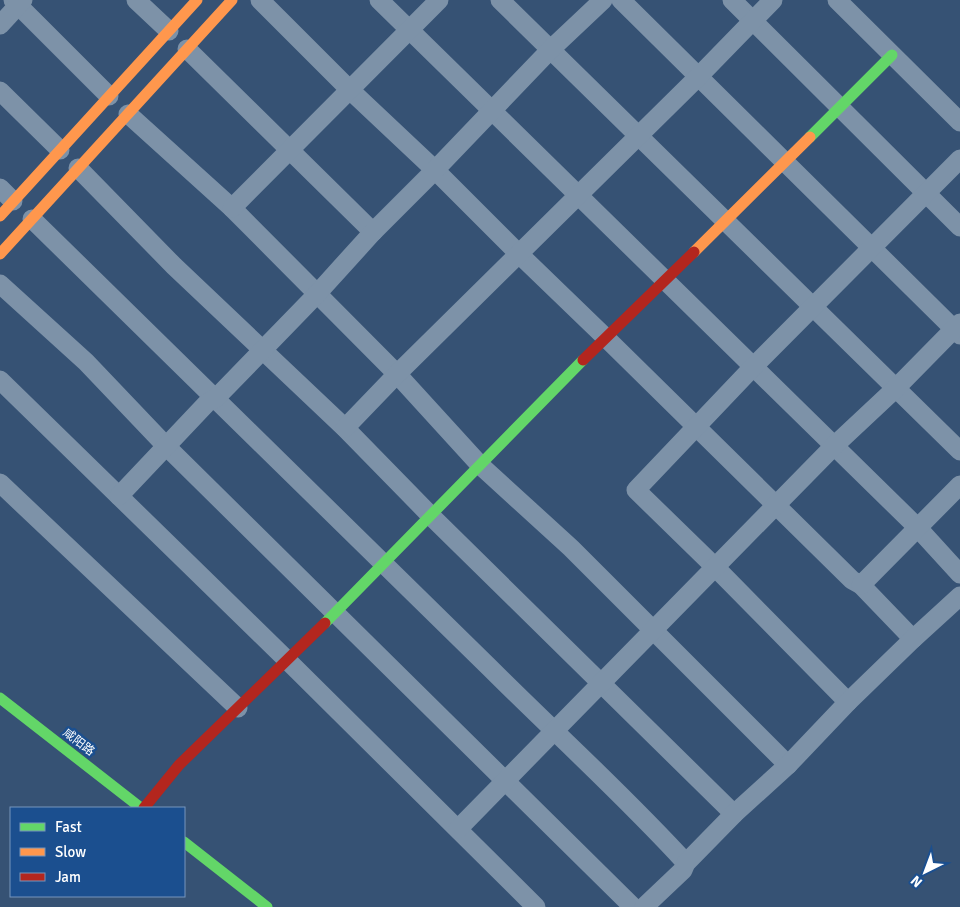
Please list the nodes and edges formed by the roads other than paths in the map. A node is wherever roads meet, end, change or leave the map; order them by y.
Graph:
1 (136, 0) edge
2 (197, 0) edge
3 (232, 0) edge
4 (260, 0) edge
5 (379, 0) edge
6 (439, 0) edge
7 (500, 0) edge
8 (603, 0) edge
9 (621, 0) edge
10 (732, 0) edge
11 (773, 0) edge
12 (837, 0) edge
13 (18, 2) edge
14 (753, 20) junction
15 (0, 25) edge
16 (409, 30) junction
17 (169, 31) junction
18 (187, 49) junction
19 (550, 50) junction
20 (892, 56) junction
21 (698, 77) junction
22 (350, 90) junction
23 (0, 91) edge
24 (110, 96) junction
25 (840, 108) junction
26 (492, 111) junction
27 (128, 114) junction
28 (960, 122) edge
29 (638, 136) junction
30 (290, 149) junction
31 (60, 150) junction
32 (960, 159) edge
33 (786, 162) junction
34 (78, 168) junction
35 (436, 170) junction
36 (926, 193) junction
37 (578, 194) junction
38 (7, 195) edge
39 (232, 208) junction
40 (0, 216) edge
41 (32, 219) junction
42 (726, 221) junction
43 (960, 227) edge
44 (373, 232) junction
45 (872, 246) junction
46 (518, 253) junction
47 (0, 254) edge
48 (666, 280) junction
49 (0, 284) edge
50 (316, 295) junction
51 (813, 306) junction
52 (958, 329) edge
53 (606, 337) junction
54 (263, 350) junction
55 (754, 366) junction
56 (397, 374) junction
57 (0, 380) edge
58 (896, 388) junction
59 (216, 398) junction
60 (696, 426) junction
61 (345, 428) junction
62 (166, 446) junction
63 (834, 446) junction
64 (960, 451) edge
65 (480, 465) junction
66 (0, 483) edge
67 (960, 485) edge
68 (119, 496) junction
69 (776, 507) junction
70 (430, 516) junction
71 (917, 527) junction
72 (384, 563) junction
73 (715, 567) junction
74 (960, 574) edge
75 (861, 585) junction
76 (960, 596) edge
77 (336, 613) junction
78 (654, 631) junction
79 (913, 638) junction
80 (288, 661) junction
81 (601, 684) junction
82 (0, 698) edge
83 (848, 702) junction
84 (238, 708) junction
85 (553, 731) junction
86 (788, 765) junction
87 (506, 780) junction
88 (142, 807) edge
89 (144, 807) edge
90 (734, 814) junction
91 (458, 829) junction
92 (185, 843) edge
93 (686, 863) junction
94 (267, 907) edge
95 (536, 907) edge
96 (633, 907) edge
97 (644, 907) edge

1 - 17 street
2 - 17 street
3 - 18 street
4 - 22 street
5 - 16 street
6 - 16 street
7 - 19 street
8 - 19 street
9 - 21 street
10 - 14 street
11 - 14 street
12 - 20 street
13 - 15 street
13 - 24 street
14 - 21 street
14 - 25 street
16 - 22 street
16 - 26 street
17 - 24 street
18 - 27 street
18 - 30 street
19 - 26 street
19 - 29 street
20 - 25 street
20 - 28 street
21 - 29 street
21 - 33 street
22 - 30 street
22 - 35 street
23 - 31 street
24 - 31 street
25 - 33 street
25 - 36 street
26 - 35 street
26 - 37 street
27 - 34 street
27 - 39 street
29 - 37 street
29 - 42 street
30 - 39 street
30 - 44 street
31 - 38 street
32 - 36 street
33 - 42 street
33 - 45 street
34 - 41 street
34 - 54 street
35 - 44 street
35 - 46 street
36 - 43 street
36 - 45 street
37 - 46 street
37 - 48 street
38 - 40 street
39 - 50 street
41 - 47 street
41 - 59 street
42 - 48 street
42 - 51 street
44 - 50 street
45 - 51 street
45 - 52 street
46 - 53 street
46 - 56 street
48 - 53 street
48 - 55 street
49 - 62 street
50 - 54 street
50 - 56 street
51 - 55 street
51 - 58 street
52 - 58 street
53 - 60 street
53 - 65 street
54 - 59 street
54 - 61 street
55 - 60 street
55 - 63 street
56 - 61 street
56 - 65 street
57 - 68 street
58 - 63 street
58 - 64 street
59 - 62 street
59 - 72 street
60 - 69 street
60 - 73 street
61 - 70 street
62 - 68 street
62 - 77 street
63 - 69 street
63 - 71 street
65 - 70 street
65 - 78 street
66 - 84 street
67 - 71 street
68 - 80 street
69 - 73 street
69 - 75 street
70 - 72 street
70 - 81 street
71 - 74 street
71 - 75 street
72 - 77 street
72 - 85 street
73 - 78 street
73 - 83 street
75 - 79 street
76 - 79 street
77 - 80 street
77 - 87 street
78 - 81 street
78 - 86 street
79 - 83 street
80 - 84 street
80 - 91 street
81 - 85 street
81 - 90 street
82 - 88 street, 咸阳路
83 - 86 street
84 - 89 street
85 - 87 street
85 - 93 street
86 - 90 street
87 - 91 street
87 - 96 street
90 - 93 street
91 - 95 street
92 - 94 street
93 - 97 street

